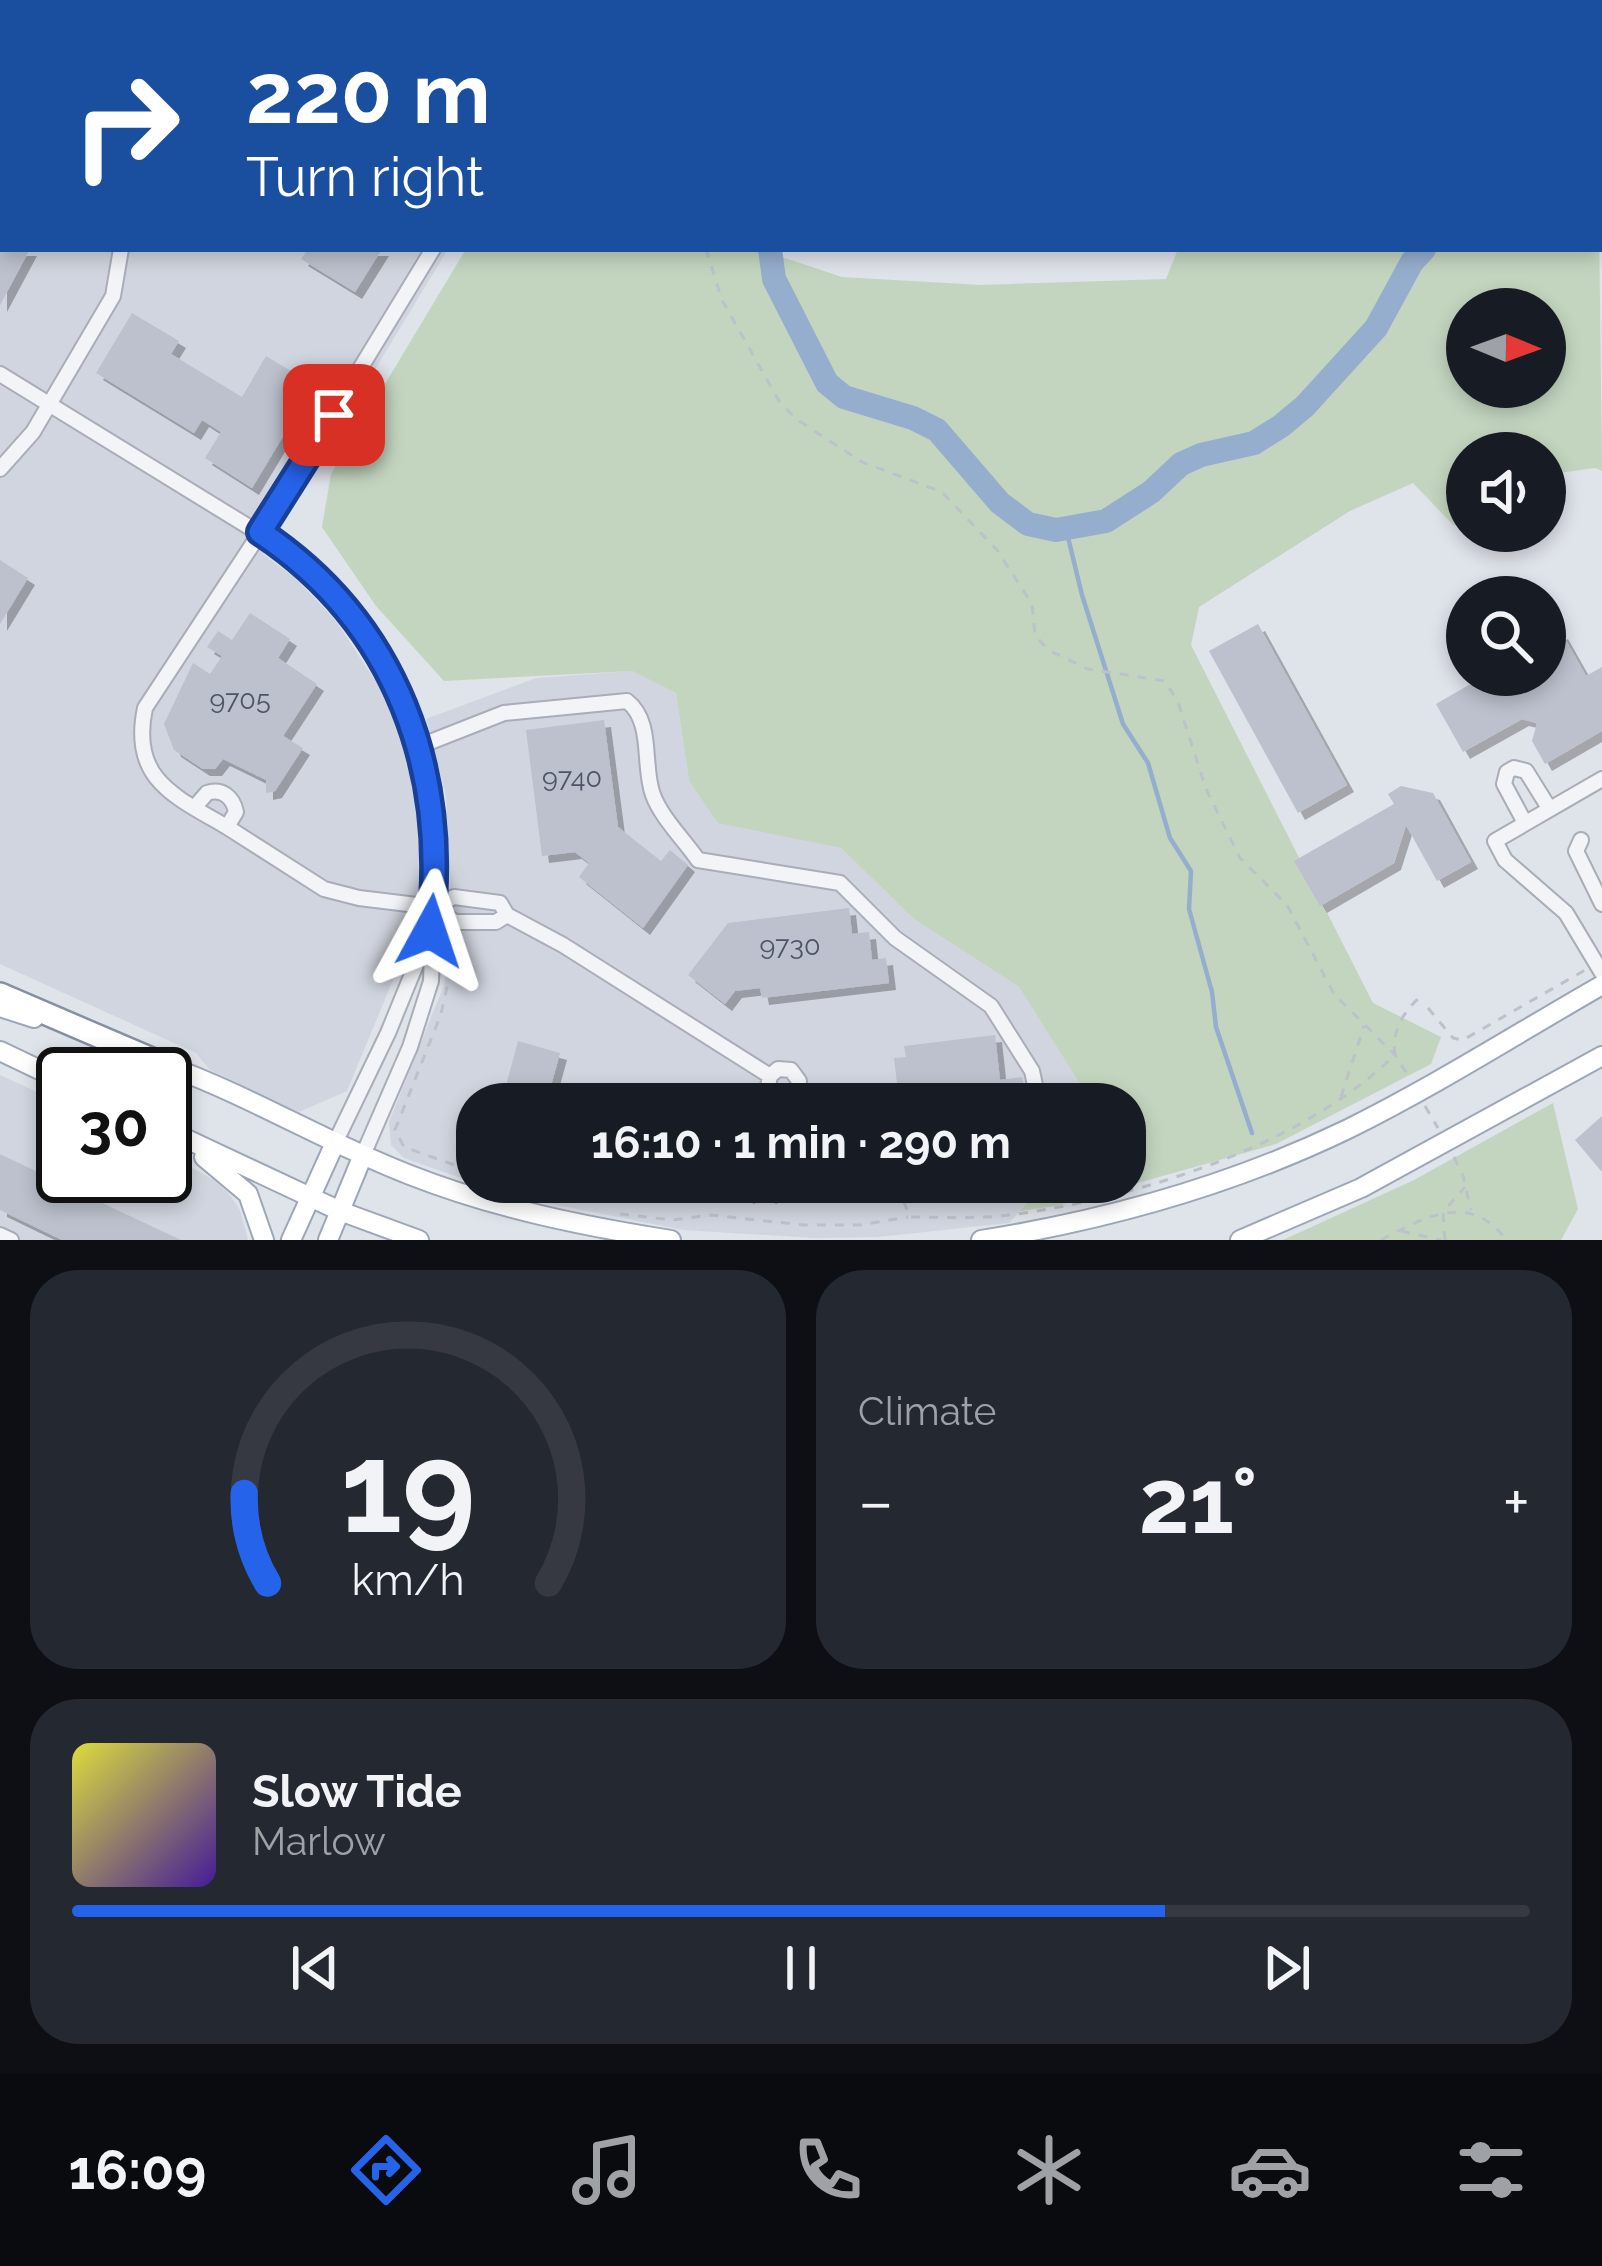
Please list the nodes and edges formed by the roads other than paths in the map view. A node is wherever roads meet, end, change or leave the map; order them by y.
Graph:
1 (120, 252) edge
2 (431, 252) edge
3 (0, 374) edge
4 (49, 404) junction
5 (0, 469) edge
6 (260, 532) junction
7 (420, 746) junction
8 (1602, 779) edge
9 (194, 808) junction
10 (1550, 808) junction
11 (1525, 823) junction
12 (227, 827) junction
13 (1581, 840) dead end
14 (1602, 904) edge
15 (434, 907) junction
16 (507, 915) junction
17 (430, 931) junction
18 (1602, 973) edge
19 (1602, 985) edge
20 (0, 994) edge
21 (0, 1007) edge
22 (112, 1047) edge
23 (124, 1047) edge
24 (0, 1051) edge
25 (1602, 1055) edge
26 (36, 1068) edge
27 (770, 1076) dead end
28 (192, 1077) edge
29 (1035, 1083) edge
30 (192, 1143) edge
31 (335, 1143) junction
32 (192, 1148) edge
33 (363, 1155) junction
34 (309, 1197) junction
35 (340, 1211) junction
36 (0, 1235) edge
37 (11, 1240) edge
38 (264, 1240) edge
39 (291, 1240) edge
40 (328, 1240) edge
41 (419, 1240) edge
42 (670, 1240) edge
43 (981, 1240) edge
44 (1240, 1240) edge

1 - 4 street
2 - 6 street
3 - 4 street
4 - 5 street
4 - 6 street
6 - 7 street
6 - 9 street
7 - 15 street
7 - 29 street
8 - 10 street
9 - 12 street
9 - 12 street
10 - 11 street
10 - 11 street
11 - 18 street
12 - 15 street
13 - 14 street
15 - 16 street
15 - 16 street
15 - 17 street
16 - 27 street
17 - 31 street
17 - 33 street
19 - 43 main road
20 - 23 highway
21 - 22 main road
24 - 26 main road
25 - 44 main road
28 - 31 main road
30 - 34 main road
31 - 33 main road
31 - 34 main road
32 - 38 main road
33 - 35 main road
33 - 42 main road
34 - 35 main road
34 - 39 main road
35 - 40 main road
35 - 41 main road
36 - 37 street

